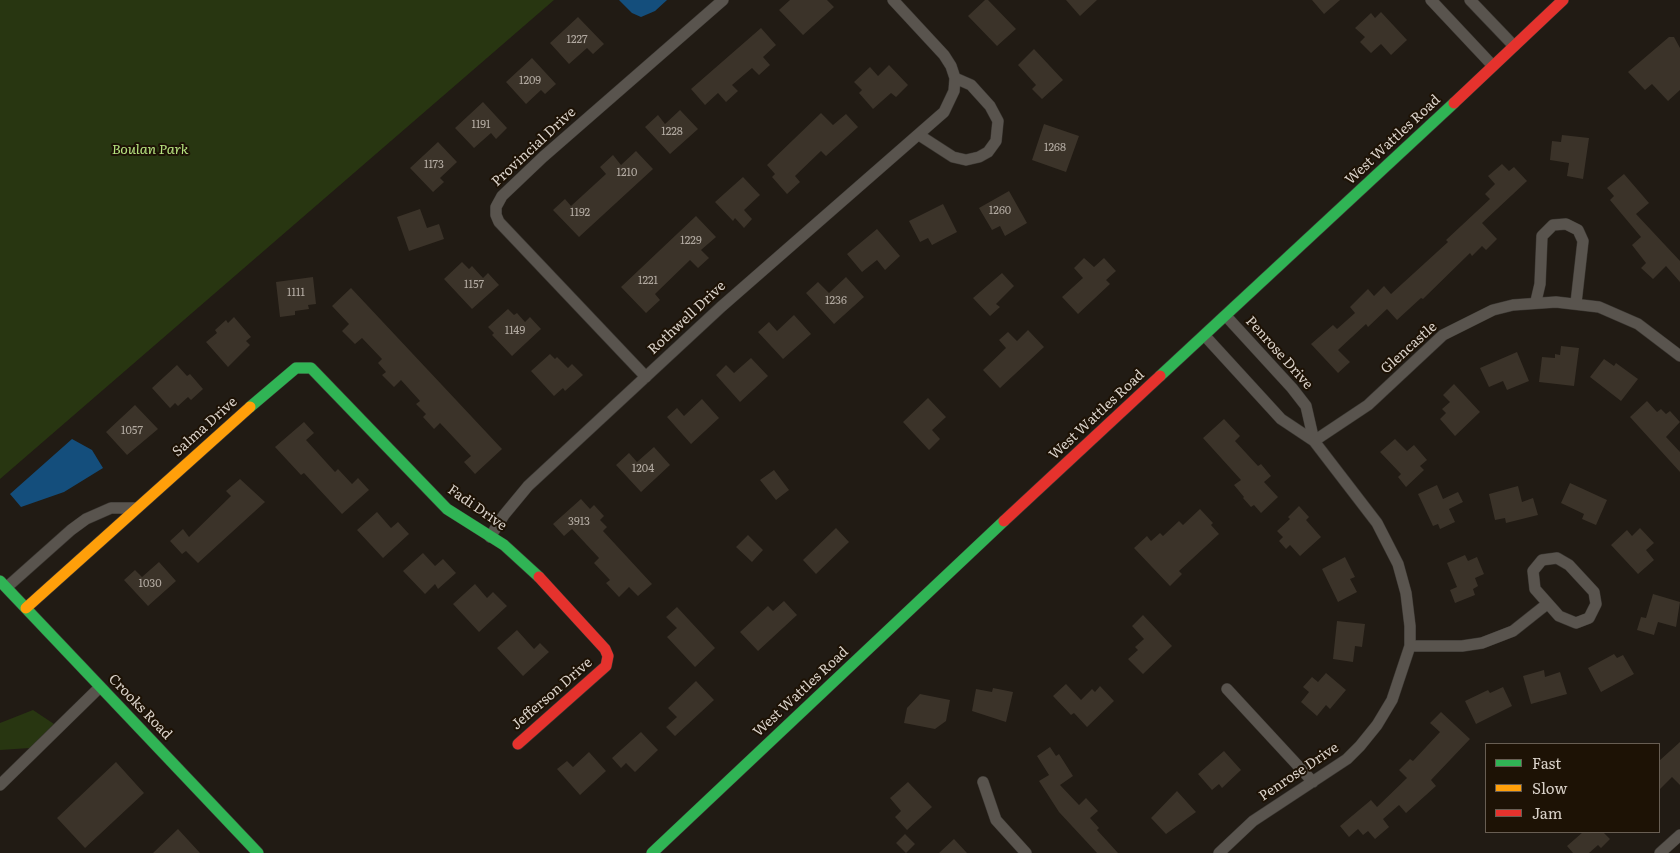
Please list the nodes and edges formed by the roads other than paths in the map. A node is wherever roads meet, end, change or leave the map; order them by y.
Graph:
1 (723, 0) edge
2 (893, 0) edge
3 (1431, 0) edge
4 (1470, 0) edge
5 (1563, 0) edge
6 (1514, 46) junction
7 (1492, 66) junction
8 (954, 78) junction
9 (919, 135) junction
10 (1536, 301) junction
11 (1576, 303) junction
12 (1226, 316) junction
13 (1205, 336) junction
14 (1680, 356) edge
15 (296, 368) joint
16 (646, 377) junction
17 (1314, 441) junction
18 (134, 508) junction
19 (490, 536) junction
20 (3, 584) edge
21 (1547, 604) junction
22 (26, 608) junction
23 (1410, 646) junction
24 (606, 666) joint
25 (100, 687) junction
26 (1227, 689) dead end
27 (518, 744) dead end
28 (983, 782) dead end
29 (1313, 782) junction
30 (0, 785) edge
31 (1680, 835) edge
32 (258, 853) edge
33 (652, 853) edge
34 (1026, 853) edge
35 (1218, 853) edge
36 (1660, 853) edge

1 - 16 street, Provincial Drive
2 - 8 street
3 - 7 street
4 - 6 street
5 - 6 street, West Wattles Road
6 - 7 street, West Wattles Road
7 - 12 street, West Wattles Road
8 - 9 street, Rothwell Drive
8 - 9 street
9 - 16 street, Rothwell Drive
10 - 11 street, Glencastle
10 - 11 street
10 - 17 street, Glencastle
11 - 14 street, Glencastle
12 - 13 street, West Wattles Road
12 - 17 street, Penrose Drive
13 - 17 street, Penrose Drive
13 - 33 street, West Wattles Road
15 - 18 street, Salma Drive
15 - 19 street, Fadi Drive
16 - 19 street, Rothwell Drive
17 - 23 street, Penrose Drive
18 - 20 street
18 - 22 street, Salma Drive
19 - 24 street, Fadi Drive
20 - 22 street, Crooks Road
21 - 21 street
21 - 23 street
22 - 25 street, Crooks Road
23 - 29 street, Penrose Drive
24 - 27 street, Jefferson Drive
25 - 30 street
25 - 32 street, Crooks Road
26 - 29 street
28 - 34 street
29 - 35 street, Penrose Drive
31 - 36 street

